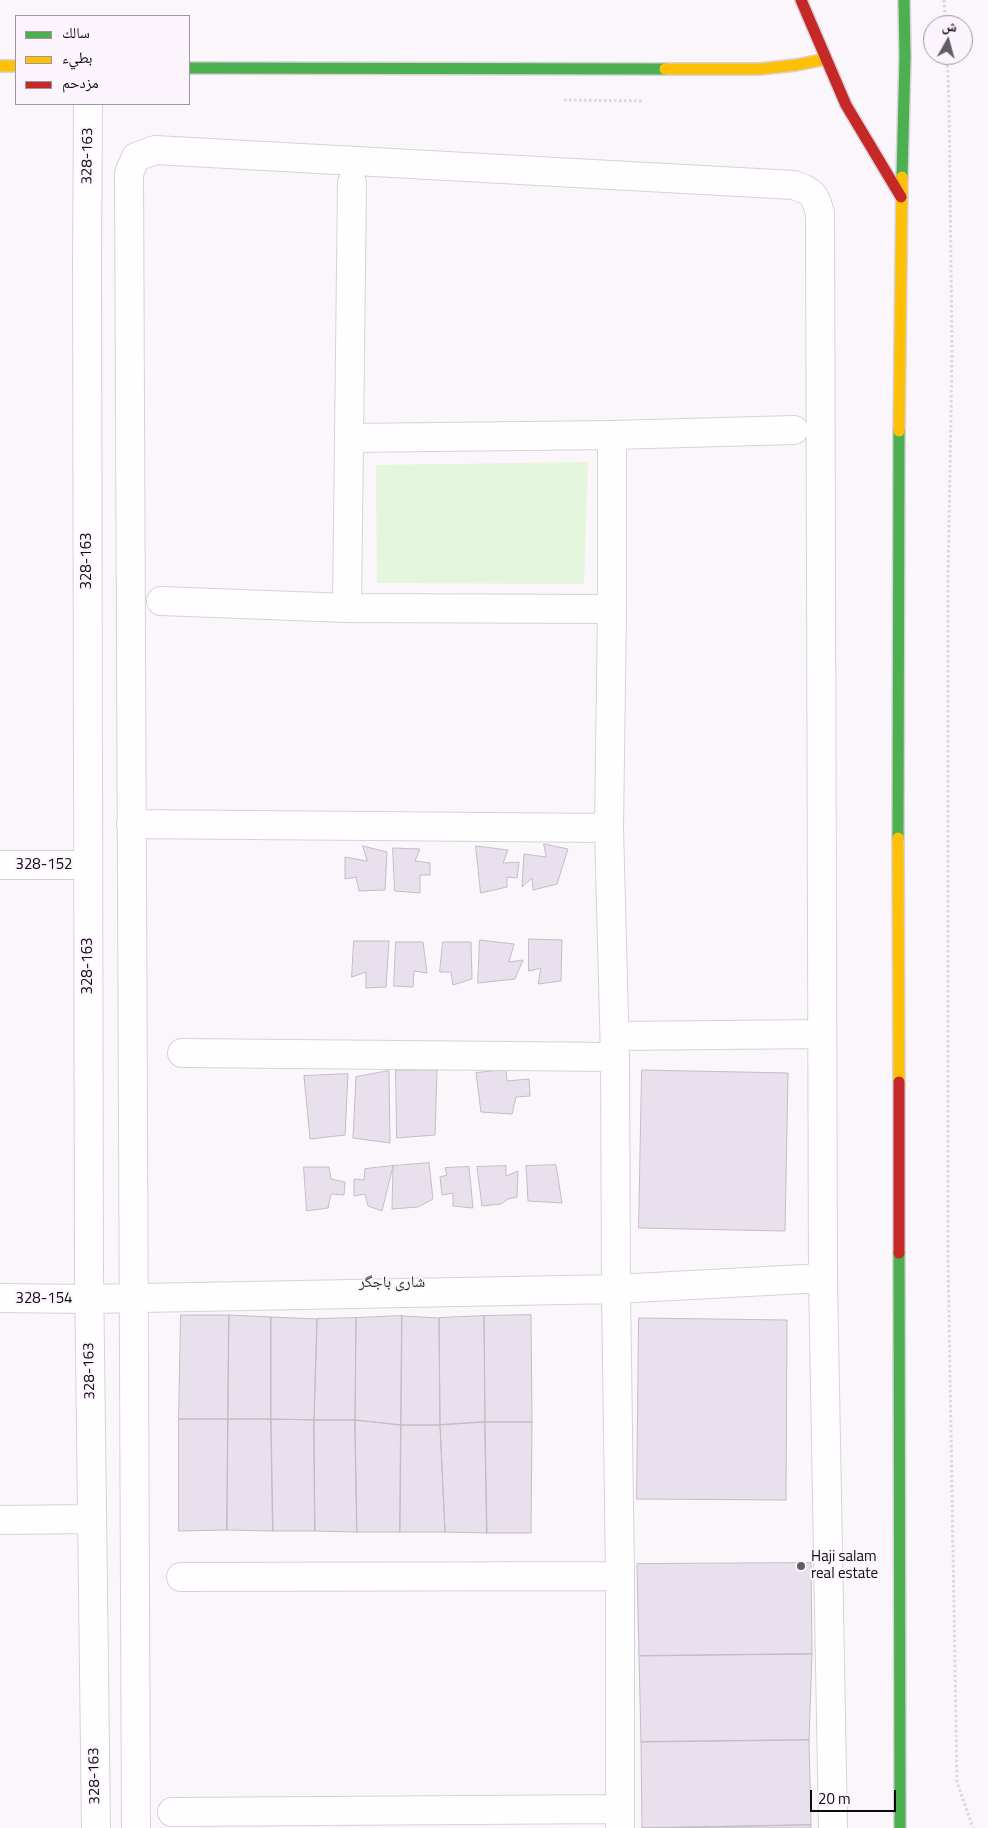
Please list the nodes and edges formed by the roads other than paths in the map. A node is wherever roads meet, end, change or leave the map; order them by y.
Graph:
1 (801, 0) edge
2 (904, 0) edge
3 (826, 58) junction
4 (0, 66) edge
5 (15, 66) edge
6 (190, 68) edge
7 (88, 105) edge
8 (352, 183) dead end
9 (902, 198) junction
10 (129, 205) junction
11 (87, 206) junction
12 (794, 430) dead end
13 (612, 436) junction
14 (350, 438) junction
15 (161, 601) dead end
16 (347, 608) junction
17 (612, 609) junction
18 (131, 824) junction
19 (609, 828) junction
20 (0, 865) edge
21 (88, 865) junction
22 (822, 1034) junction
23 (615, 1047) junction
24 (182, 1053) dead end
25 (823, 1278) junction
26 (616, 1289) junction
27 (135, 1297) junction
28 (0, 1298) edge
29 (89, 1299) junction
30 (92, 1519) junction
31 (0, 1520) edge
32 (620, 1576) junction
33 (181, 1577) dead end
34 (172, 1812) dead end
35 (620, 1818) edge
36 (96, 1828) edge
37 (136, 1828) edge
38 (833, 1828) edge
39 (900, 1828) edge

1 - 3 street
2 - 9 street
3 - 6 street
3 - 9 street
4 - 5 street
7 - 11 street, 328-163
8 - 14 street
9 - 39 street
10 - 11 street
10 - 18 street
10 - 22 street
11 - 21 street, 328-163
12 - 13 street
13 - 14 street
13 - 17 street
14 - 16 street
15 - 16 street
16 - 17 street
17 - 19 street
18 - 19 street
18 - 27 street
19 - 23 street
20 - 21 street, 328-152
21 - 29 street, 328-163
22 - 23 street
22 - 25 street
23 - 24 street
23 - 26 street
25 - 26 street, 328-154
25 - 38 street
26 - 27 street, 328-154
26 - 32 street
27 - 29 street, 328-154
27 - 37 street
28 - 29 street, 328-154
29 - 30 street, 328-163
30 - 31 street
30 - 36 street, 328-163
32 - 33 street
32 - 35 street
34 - 35 street

